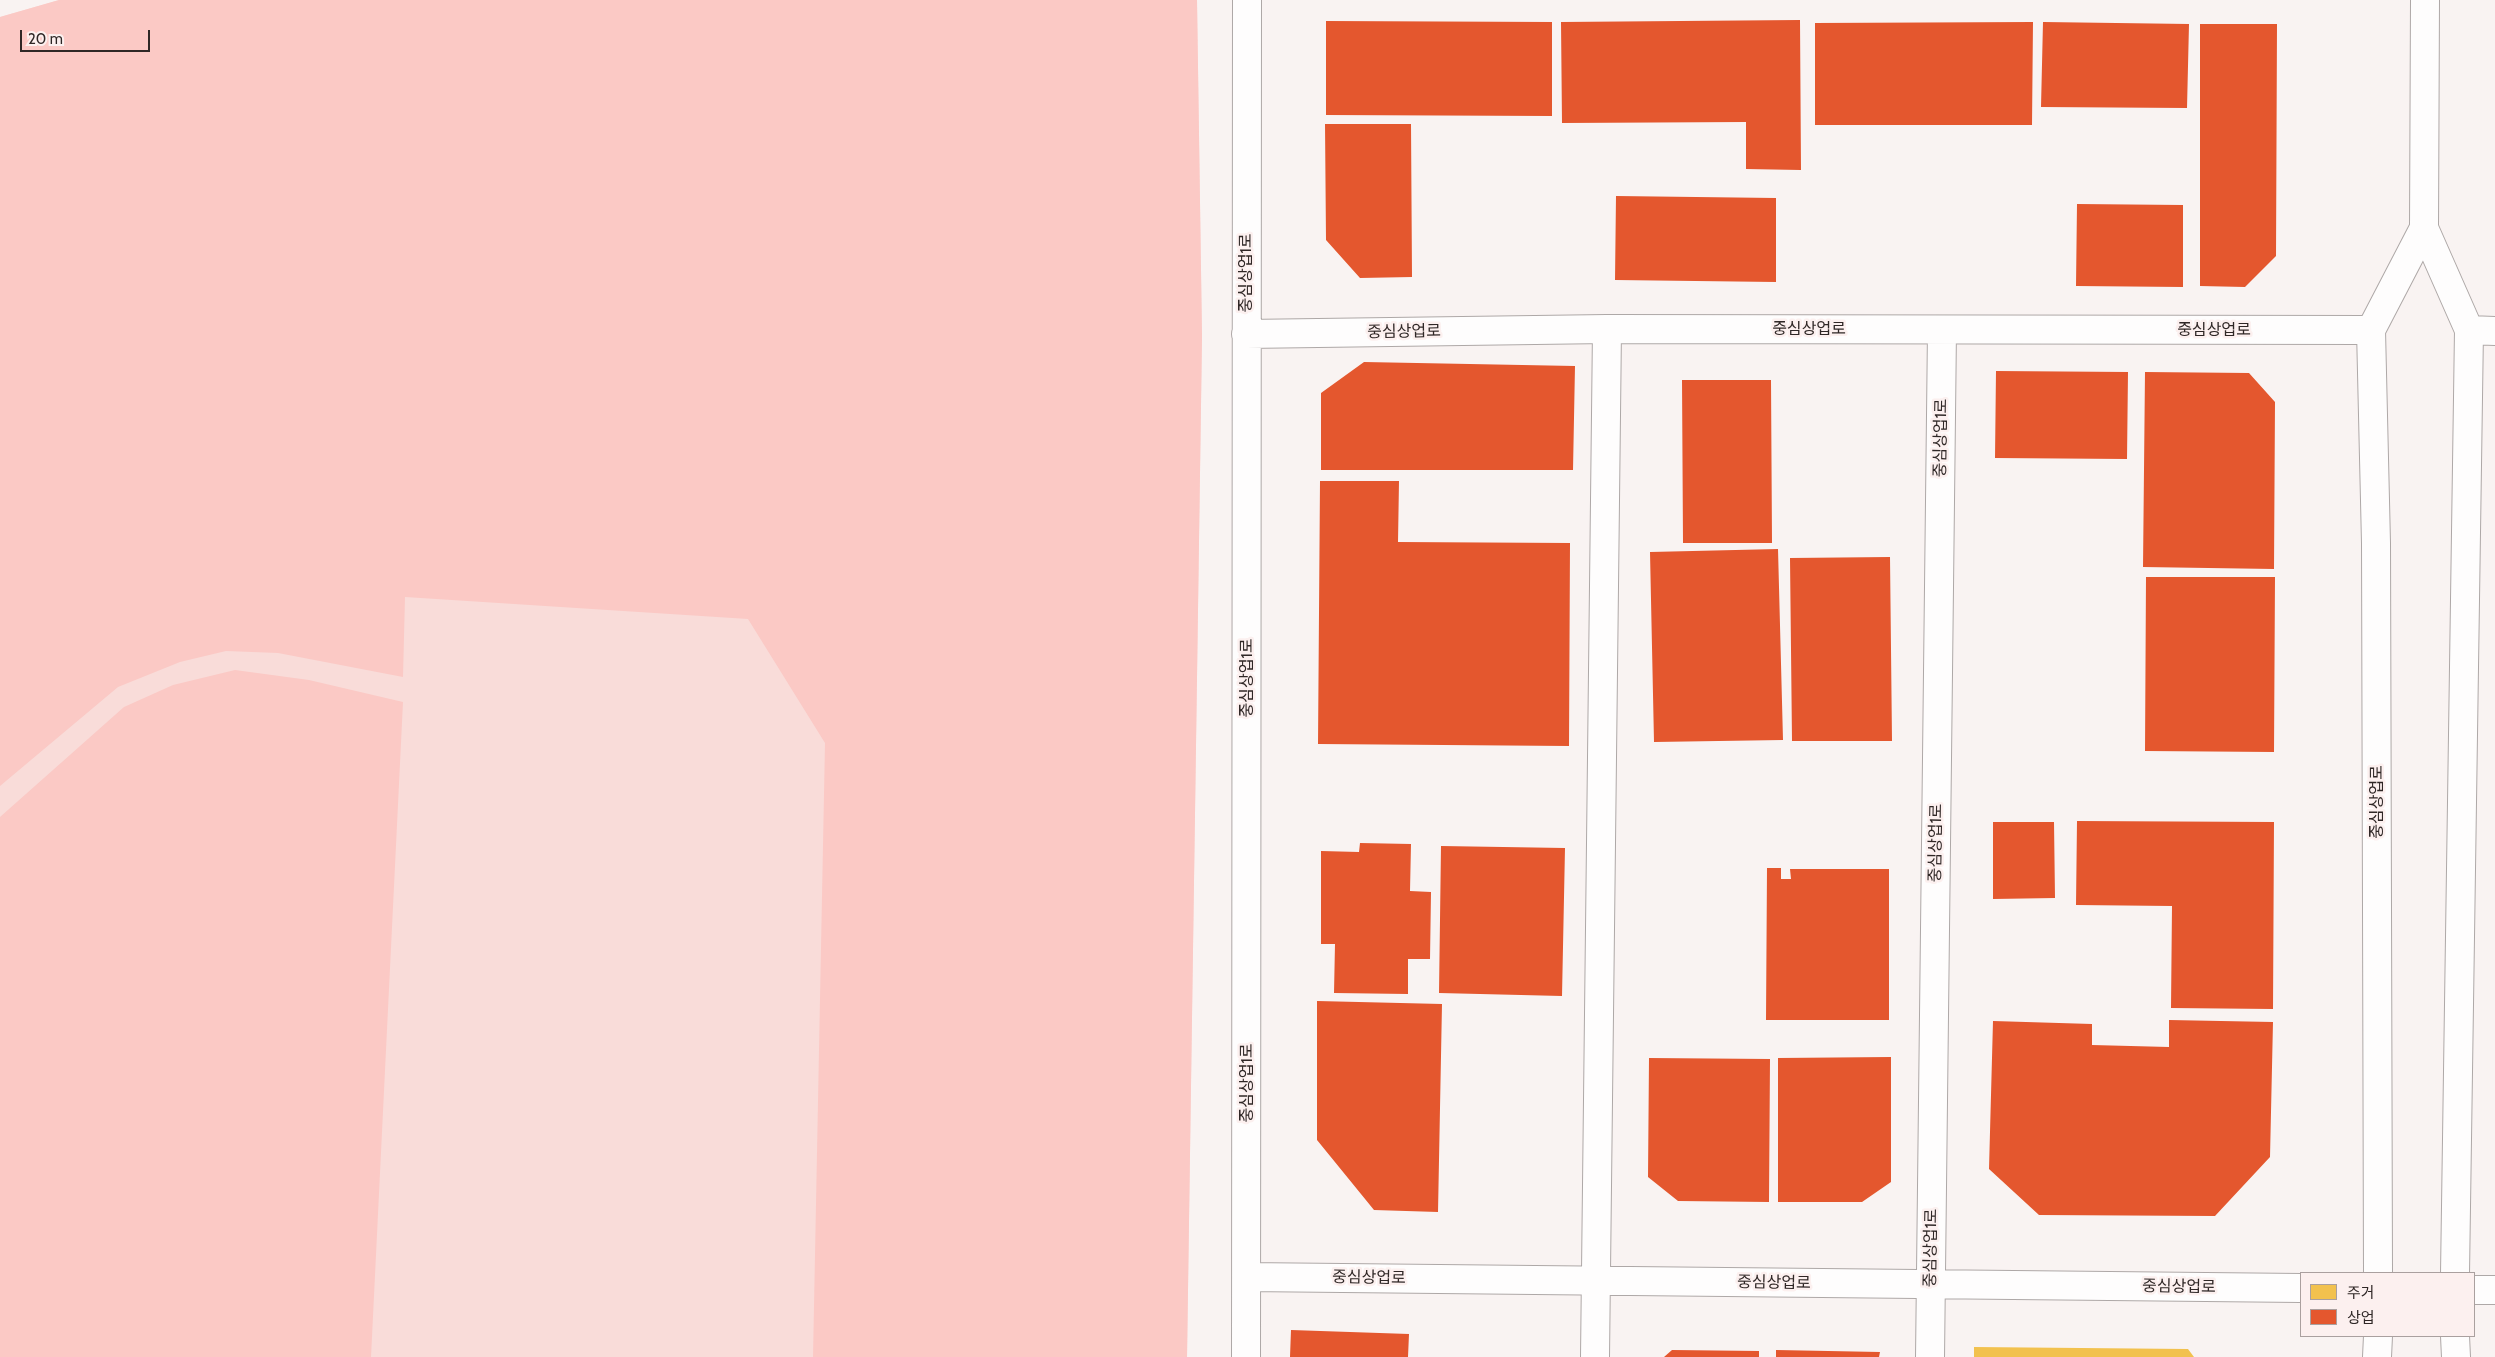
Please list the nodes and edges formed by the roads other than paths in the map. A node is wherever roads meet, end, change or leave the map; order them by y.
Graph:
1 (1247, 0) edge
2 (2425, 0) edge
3 (2424, 228) junction
4 (1607, 329) junction
5 (1942, 330) junction
6 (2371, 330) junction
7 (2482, 331) edge
8 (1246, 334) junction
9 (2378, 1272) edge
10 (2455, 1272) edge
11 (1248, 1277) junction
12 (1596, 1281) junction
13 (1931, 1284) junction
14 (2300, 1288) edge
15 (2475, 1290) edge
16 (2495, 1290) edge
17 (2378, 1337) edge
18 (2455, 1337) edge
19 (1246, 1357) edge
20 (1595, 1357) edge
21 (1930, 1357) edge
22 (2378, 1357) edge
23 (2456, 1357) edge

1 - 8 street, 중심상업1로
2 - 3 street, 중심상업로
3 - 6 street, 중심상업로
3 - 7 street, 중심상업로
4 - 5 street, 중심상업로
4 - 8 street, 중심상업로
4 - 12 street
5 - 6 street, 중심상업로
5 - 13 street, 중심상업1로
6 - 9 street, 중심상업로
7 - 10 street, 중심상업로
8 - 11 street, 중심상업1로
11 - 12 street, 중심상업로
11 - 19 street, 중심상업1로
12 - 13 street, 중심상업로
12 - 20 street
13 - 14 street, 중심상업로
13 - 21 street, 중심상업1로
15 - 16 street
17 - 22 street
18 - 23 street

